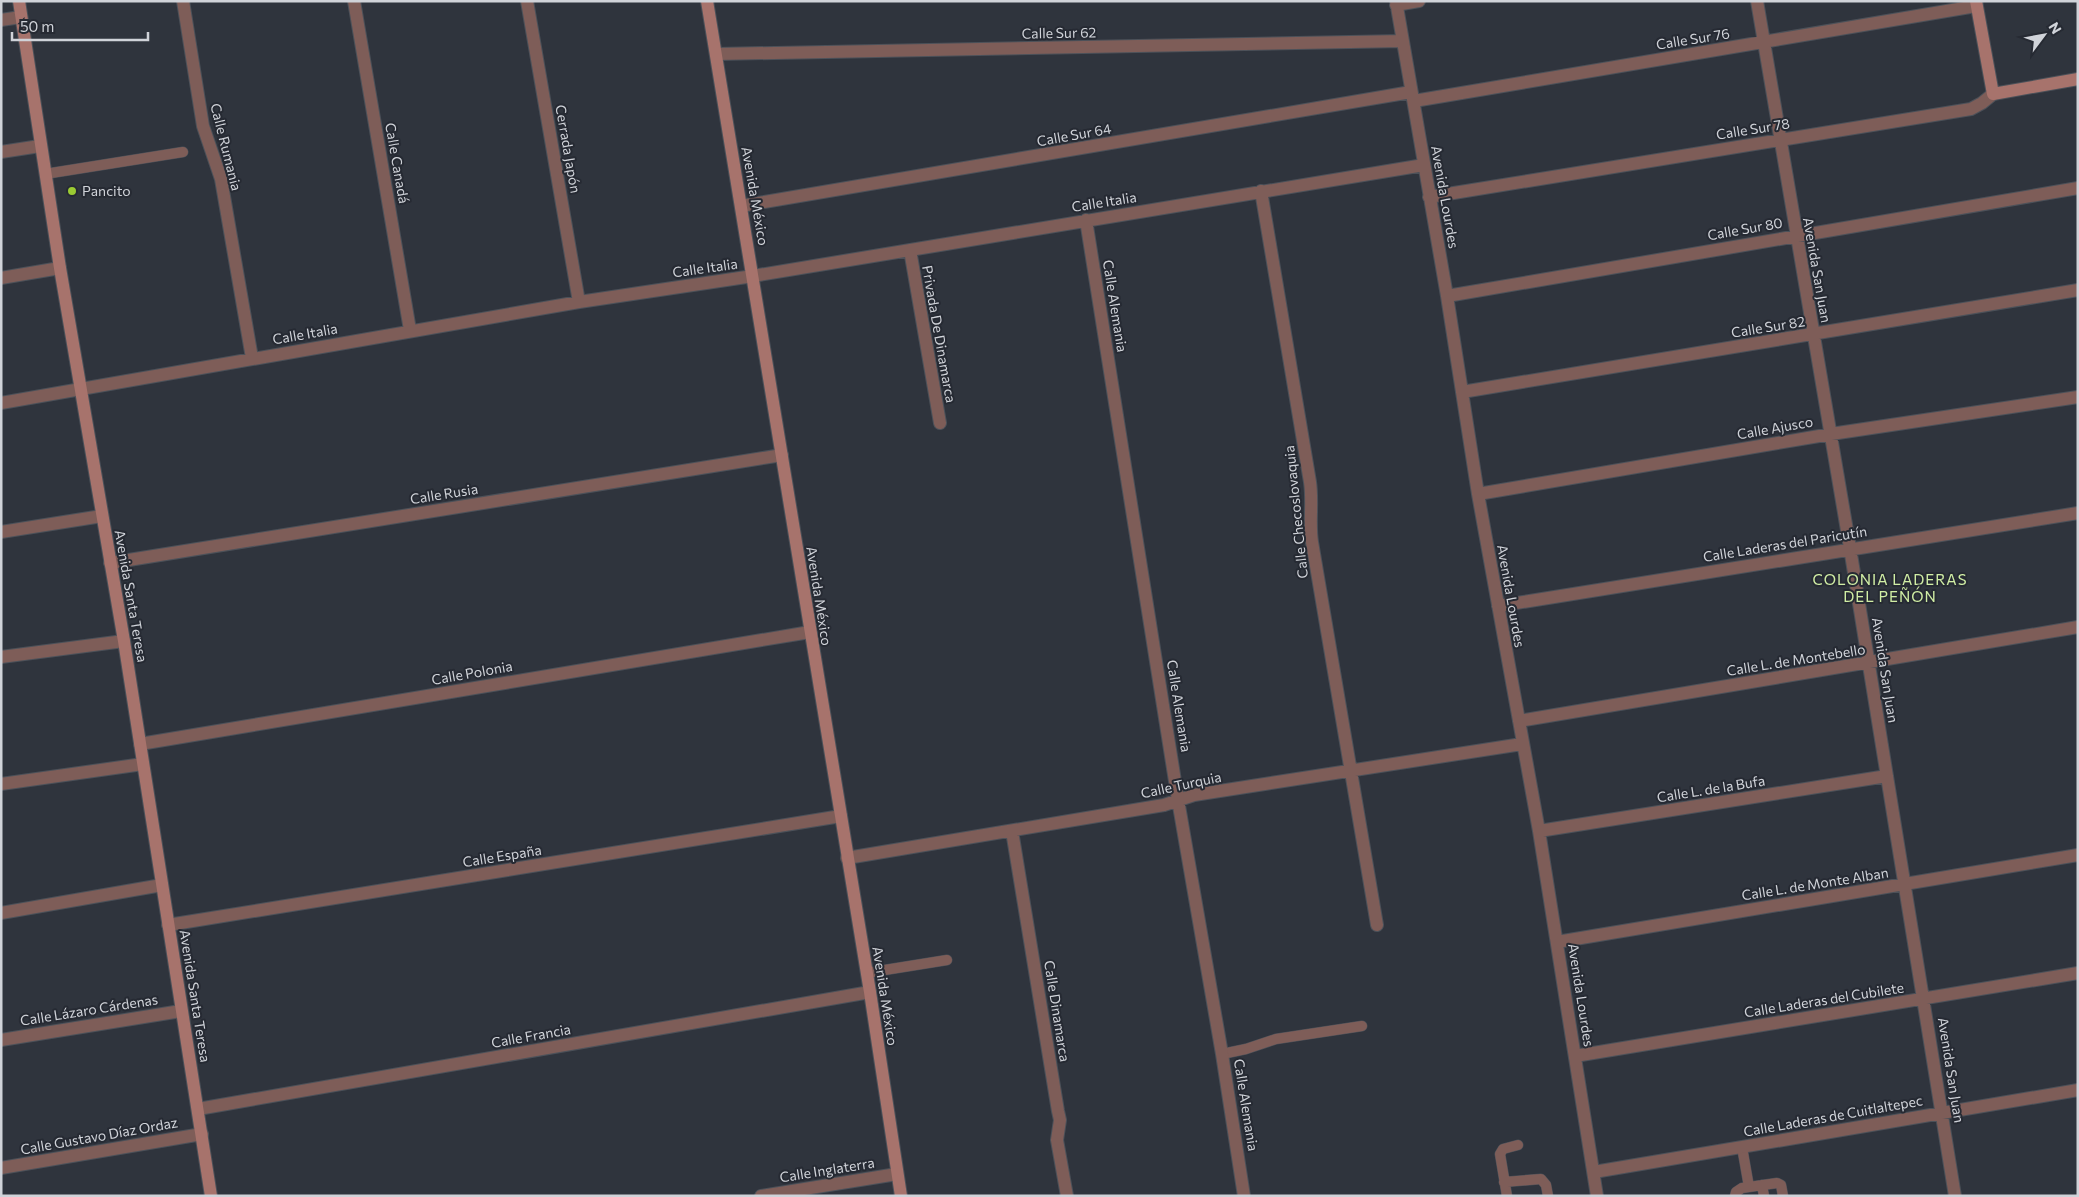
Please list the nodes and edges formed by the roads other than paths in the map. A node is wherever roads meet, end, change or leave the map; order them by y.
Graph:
1 (19, 1) edge
2 (183, 1) edge
3 (354, 1) edge
4 (527, 1) edge
5 (706, 1) edge
6 (1419, 1) edge
7 (1757, 1) edge
8 (1396, 3) edge
9 (1976, 4) edge
10 (21, 16) junction
11 (1, 20) edge
12 (1403, 41) junction
13 (1765, 42) junction
14 (716, 54) junction
15 (2078, 79) edge
16 (1993, 94) junction
17 (1412, 97) junction
18 (1780, 140) junction
19 (40, 146) junction
20 (1, 152) edge
21 (183, 152) dead end
22 (1424, 165) junction
23 (45, 174) junction
24 (2078, 188) edge
25 (1261, 191) junction
26 (1429, 197) junction
27 (741, 206) junction
28 (1086, 220) junction
29 (1796, 235) junction
30 (910, 250) junction
31 (60, 268) junction
32 (753, 276) junction
33 (1, 278) edge
34 (2078, 290) edge
35 (1446, 296) junction
36 (579, 302) junction
37 (410, 330) junction
38 (1813, 334) junction
39 (252, 358) junction
40 (80, 390) junction
41 (1462, 392) junction
42 (2078, 397) edge
43 (1, 403) edge
44 (940, 423) dead end
45 (1831, 434) junction
46 (782, 455) junction
47 (1478, 494) junction
48 (2078, 513) edge
49 (102, 516) junction
50 (1, 532) edge
51 (1850, 548) junction
52 (110, 562) junction
53 (1498, 606) junction
54 (2078, 628) edge
55 (810, 632) junction
56 (124, 640) junction
57 (1, 657) edge
58 (1869, 663) junction
59 (1518, 720) junction
60 (140, 744) junction
61 (1522, 744) junction
62 (143, 764) junction
63 (1351, 771) junction
64 (1887, 776) junction
65 (1, 784) edge
66 (1178, 800) junction
67 (841, 816) junction
68 (1012, 831) junction
69 (1539, 831) junction
70 (2078, 855) edge
71 (847, 858) junction
72 (162, 885) junction
73 (1905, 885) junction
74 (1, 912) edge
75 (168, 925) junction
76 (1377, 925) dead end
77 (1557, 942) junction
78 (946, 960) dead end
79 (866, 973) junction
80 (2078, 973) edge
81 (870, 992) junction
82 (1925, 1000) junction
83 (181, 1011) junction
84 (1362, 1026) dead end
85 (1, 1040) edge
86 (1222, 1054) junction
87 (1575, 1056) junction
88 (2078, 1090) edge
89 (198, 1109) junction
90 (1942, 1112) junction
91 (202, 1134) junction
92 (1518, 1145) dead end
93 (1742, 1147) junction
94 (1, 1168) edge
95 (1594, 1172) junction
96 (897, 1174) junction
97 (1504, 1182) junction
98 (1762, 1185) junction
99 (1749, 1187) junction
100 (211, 1196) edge
101 (761, 1196) edge
102 (901, 1196) edge
103 (1067, 1196) edge
104 (1244, 1196) edge
105 (1507, 1196) edge
106 (1548, 1196) edge
107 (1597, 1196) edge
108 (1735, 1196) edge
109 (1764, 1196) edge
110 (1783, 1196) edge
111 (1955, 1196) edge

1 - 10 street, Avenida Santa Teresa
2 - 39 street, Calle Rumania
3 - 37 street, Calle Canadá
4 - 36 street, Cerrada Japón
5 - 14 street, Avenida México
6 - 8 street
7 - 13 street, Avenida San Juan
8 - 12 street, Avenida Lourdes
9 - 13 street, Calle Sur 76
9 - 16 street
10 - 11 street
10 - 19 street, Avenida Santa Teresa
12 - 14 street, Calle Sur 62
12 - 17 street, Avenida Lourdes
13 - 17 street, Calle Sur 76
13 - 18 street, Avenida San Juan
14 - 27 street, Avenida México
15 - 16 street, Calle Sur 78
16 - 18 street, Calle Sur 78
17 - 22 street, Avenida Lourdes
17 - 27 street, Calle Sur 64
18 - 26 street, Calle Sur 78
18 - 29 street, Avenida San Juan
19 - 20 street
19 - 23 street, Avenida Santa Teresa
21 - 23 lane
22 - 25 street, Calle Italia
22 - 26 street, Avenida Lourdes
23 - 31 street, Avenida Santa Teresa
24 - 29 street, Calle Sur 80
25 - 28 street, Calle Italia
25 - 63 street, Calle Checoslovaquia
26 - 35 street, Avenida Lourdes
27 - 32 street, Avenida México
28 - 30 street, Calle Italia
28 - 66 street, Calle Alemania
29 - 35 street, Calle Sur 80
29 - 38 street, Avenida San Juan
30 - 32 street, Calle Italia
30 - 44 street, Privada De Dinamarca
31 - 33 street
31 - 40 street, Avenida Santa Teresa
32 - 36 street, Calle Italia
32 - 46 street, Avenida México
34 - 38 street, Calle Sur 82
35 - 41 street, Avenida Lourdes
36 - 37 street, Calle Italia
37 - 39 street, Calle Italia
38 - 41 street, Calle Sur 82
38 - 45 street, Avenida San Juan
39 - 40 street, Calle Italia
40 - 43 street, Calle Italia
40 - 49 street, Avenida Santa Teresa
41 - 47 street, Avenida Lourdes
42 - 45 street, Calle Ajusco
45 - 47 street, Calle Ajusco
45 - 51 street, Avenida San Juan
46 - 52 street, Calle Rusia
46 - 55 street, Avenida México
47 - 53 street, Avenida Lourdes
48 - 51 street, Calle Laderas del Paricutín
49 - 50 street
49 - 52 street, Avenida Santa Teresa
51 - 53 street, Calle Laderas del Paricutín
51 - 58 street, Avenida San Juan
52 - 56 street, Avenida Santa Teresa
53 - 59 street, Avenida Lourdes
54 - 58 street, Calle L. de Montebello
55 - 60 street, Calle Polonia
55 - 67 street, Avenida México
56 - 57 street
56 - 60 street, Avenida Santa Teresa
58 - 59 street, Calle L. de Montebello
58 - 64 street, Avenida San Juan
59 - 61 street, Avenida Lourdes
60 - 62 street, Avenida Santa Teresa
61 - 63 street, Calle Turquia
61 - 69 street, Avenida Lourdes
62 - 65 street
62 - 72 street, Avenida Santa Teresa
63 - 66 street, Calle Turquia
63 - 76 street, Calle Checoslovaquia
64 - 69 street, Calle L. de la Bufa
64 - 73 street, Avenida San Juan
66 - 68 street, Calle Turquia
66 - 86 street, Calle Alemania
67 - 71 street, Avenida México
67 - 75 street, Calle España
68 - 71 street, Calle Turquia
68 - 103 street, Calle Dinamarca
69 - 77 street, Avenida Lourdes
70 - 73 street, Calle L. de Monte Alban
71 - 79 street, Avenida México
72 - 74 street
72 - 75 street, Avenida Santa Teresa
73 - 77 street, Calle L. de Monte Alban
73 - 82 street, Avenida San Juan
75 - 83 street, Avenida Santa Teresa
77 - 87 street, Avenida Lourdes
78 - 79 lane
79 - 81 street, Avenida México
80 - 82 street, Calle Laderas del Cubilete
81 - 89 street, Calle Francia
81 - 96 street, Avenida México
82 - 87 street, Calle Laderas del Cubilete
82 - 90 street, Avenida San Juan
83 - 85 street, Calle Lázaro Cárdenas
83 - 89 street, Avenida Santa Teresa
84 - 86 lane
86 - 104 street, Calle Alemania
87 - 95 street, Avenida Lourdes
88 - 90 street, Calle Laderas de Cuitlaltepec
89 - 91 street, Avenida Santa Teresa
90 - 93 street, Calle Laderas de Cuitlaltepec
90 - 111 street, Avenida San Juan
91 - 94 street, Calle Gustavo Díaz Ordaz
91 - 100 street, Avenida Santa Teresa
92 - 97 lane
93 - 95 street, Calle Laderas de Cuitlaltepec
93 - 99 lane
95 - 107 street, Avenida Lourdes
96 - 101 street, Calle Inglaterra
96 - 102 street, Avenida México
97 - 105 lane
97 - 106 lane
98 - 99 lane
98 - 109 lane
98 - 110 lane
99 - 108 lane

